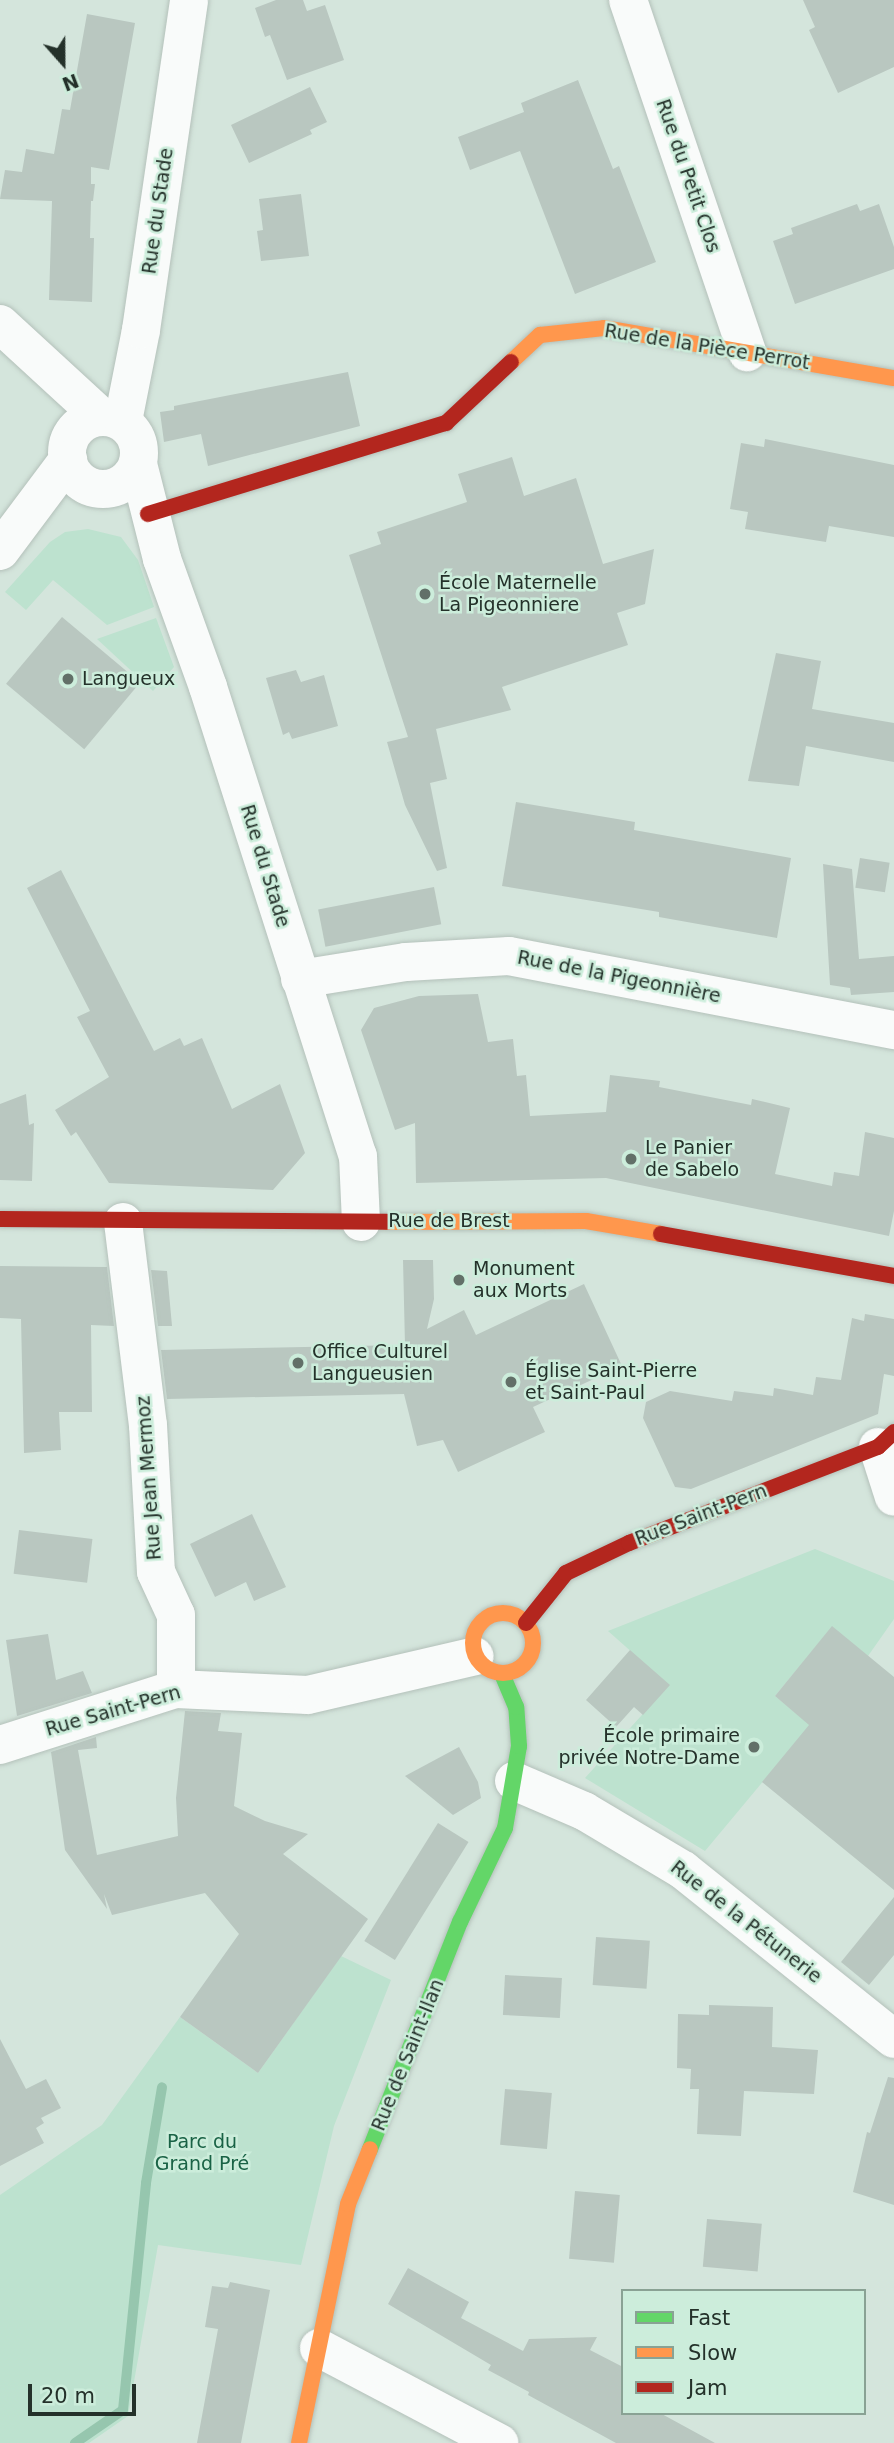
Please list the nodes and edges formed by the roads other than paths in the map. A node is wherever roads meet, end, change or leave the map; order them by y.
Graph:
1 (189, 0) edge
2 (628, 0) edge
3 (5, 330) edge
4 (747, 352) junction
5 (894, 378) edge
6 (111, 419) junction
7 (96, 468) junction
8 (149, 514) junction
9 (7, 543) edge
10 (300, 979) junction
11 (894, 1030) edge
12 (0, 1219) edge
13 (123, 1222) junction
14 (361, 1222) junction
15 (894, 1276) edge
16 (886, 1439) edge
17 (894, 1497) edge
18 (526, 1623) junction
19 (489, 1665) junction
20 (176, 1689) junction
21 (0, 1745) edge
22 (514, 1781) junction
23 (894, 2039) edge
24 (319, 2348) junction
25 (299, 2443) edge
26 (499, 2443) edge

1 - 6 street, Rue du Stade
2 - 4 street, Rue du Petit Clos
3 - 6 street
3 - 7 street
4 - 5 street, Rue de la Pièce Perrot
4 - 8 street, Rue de la Pièce Perrot
6 - 7 street
6 - 7 street, Rue du Stade
7 - 8 street, Rue du Stade
7 - 9 street
8 - 10 street, Rue du Stade
10 - 11 street, Rue de la Pigeonnière
10 - 14 street, Rue du Stade
12 - 13 street, Rue de Brest
13 - 14 street, Rue de Brest
13 - 20 street, Rue Jean Mermoz
14 - 15 street, Rue de Brest
16 - 17 street
16 - 18 street, Rue Saint-Pern
18 - 19 street
18 - 19 street
19 - 20 street, Rue Saint-Pern
19 - 22 street, Rue de Saint-Ilan
20 - 21 street, Rue Saint-Pern
22 - 23 street, Rue de la Pétunerie
22 - 24 street, Rue de Saint-Ilan
24 - 25 street, Rue de Saint-Ilan
24 - 26 street

